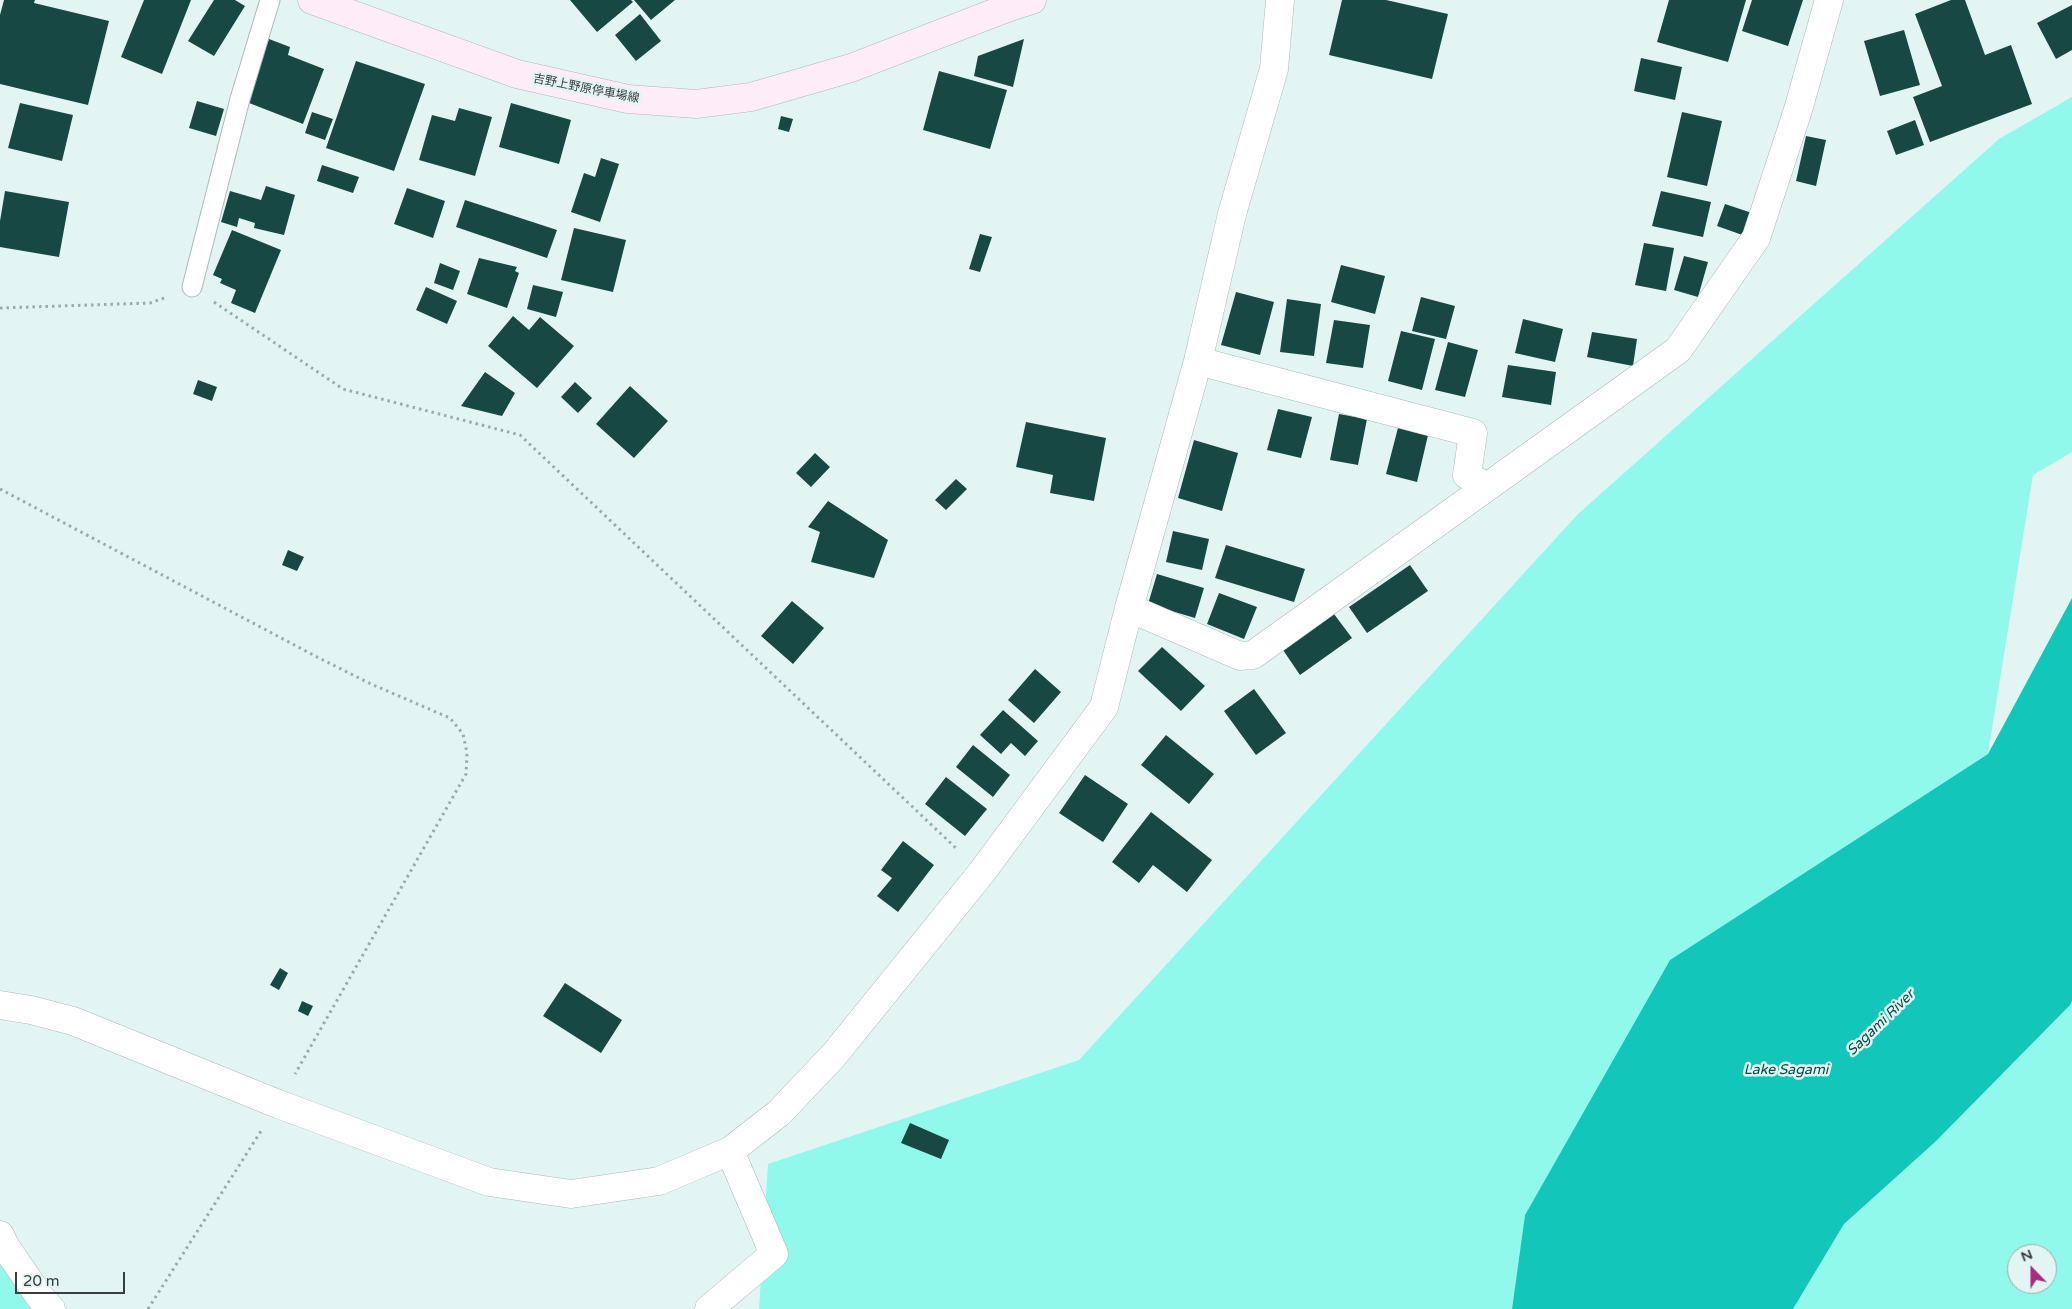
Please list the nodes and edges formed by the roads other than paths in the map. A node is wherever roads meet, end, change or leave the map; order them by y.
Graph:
1 (270, 0) edge
2 (312, 0) edge
3 (1280, 0) edge
4 (1829, 0) edge
5 (1020, 4) edge
6 (192, 287) road end
7 (1198, 361) junction
8 (1486, 487) junction
9 (1128, 608) junction
10 (0, 1005) edge
11 (730, 1151) junction
12 (0, 1235) edge
13 (51, 1309) edge
14 (709, 1309) edge

1 - 6 lane
2 - 5 main road, 吉野上野原停車場線
3 - 7 street
4 - 8 street
7 - 8 street
7 - 9 street
8 - 9 street
9 - 11 street
10 - 11 street
11 - 14 street
12 - 13 street

